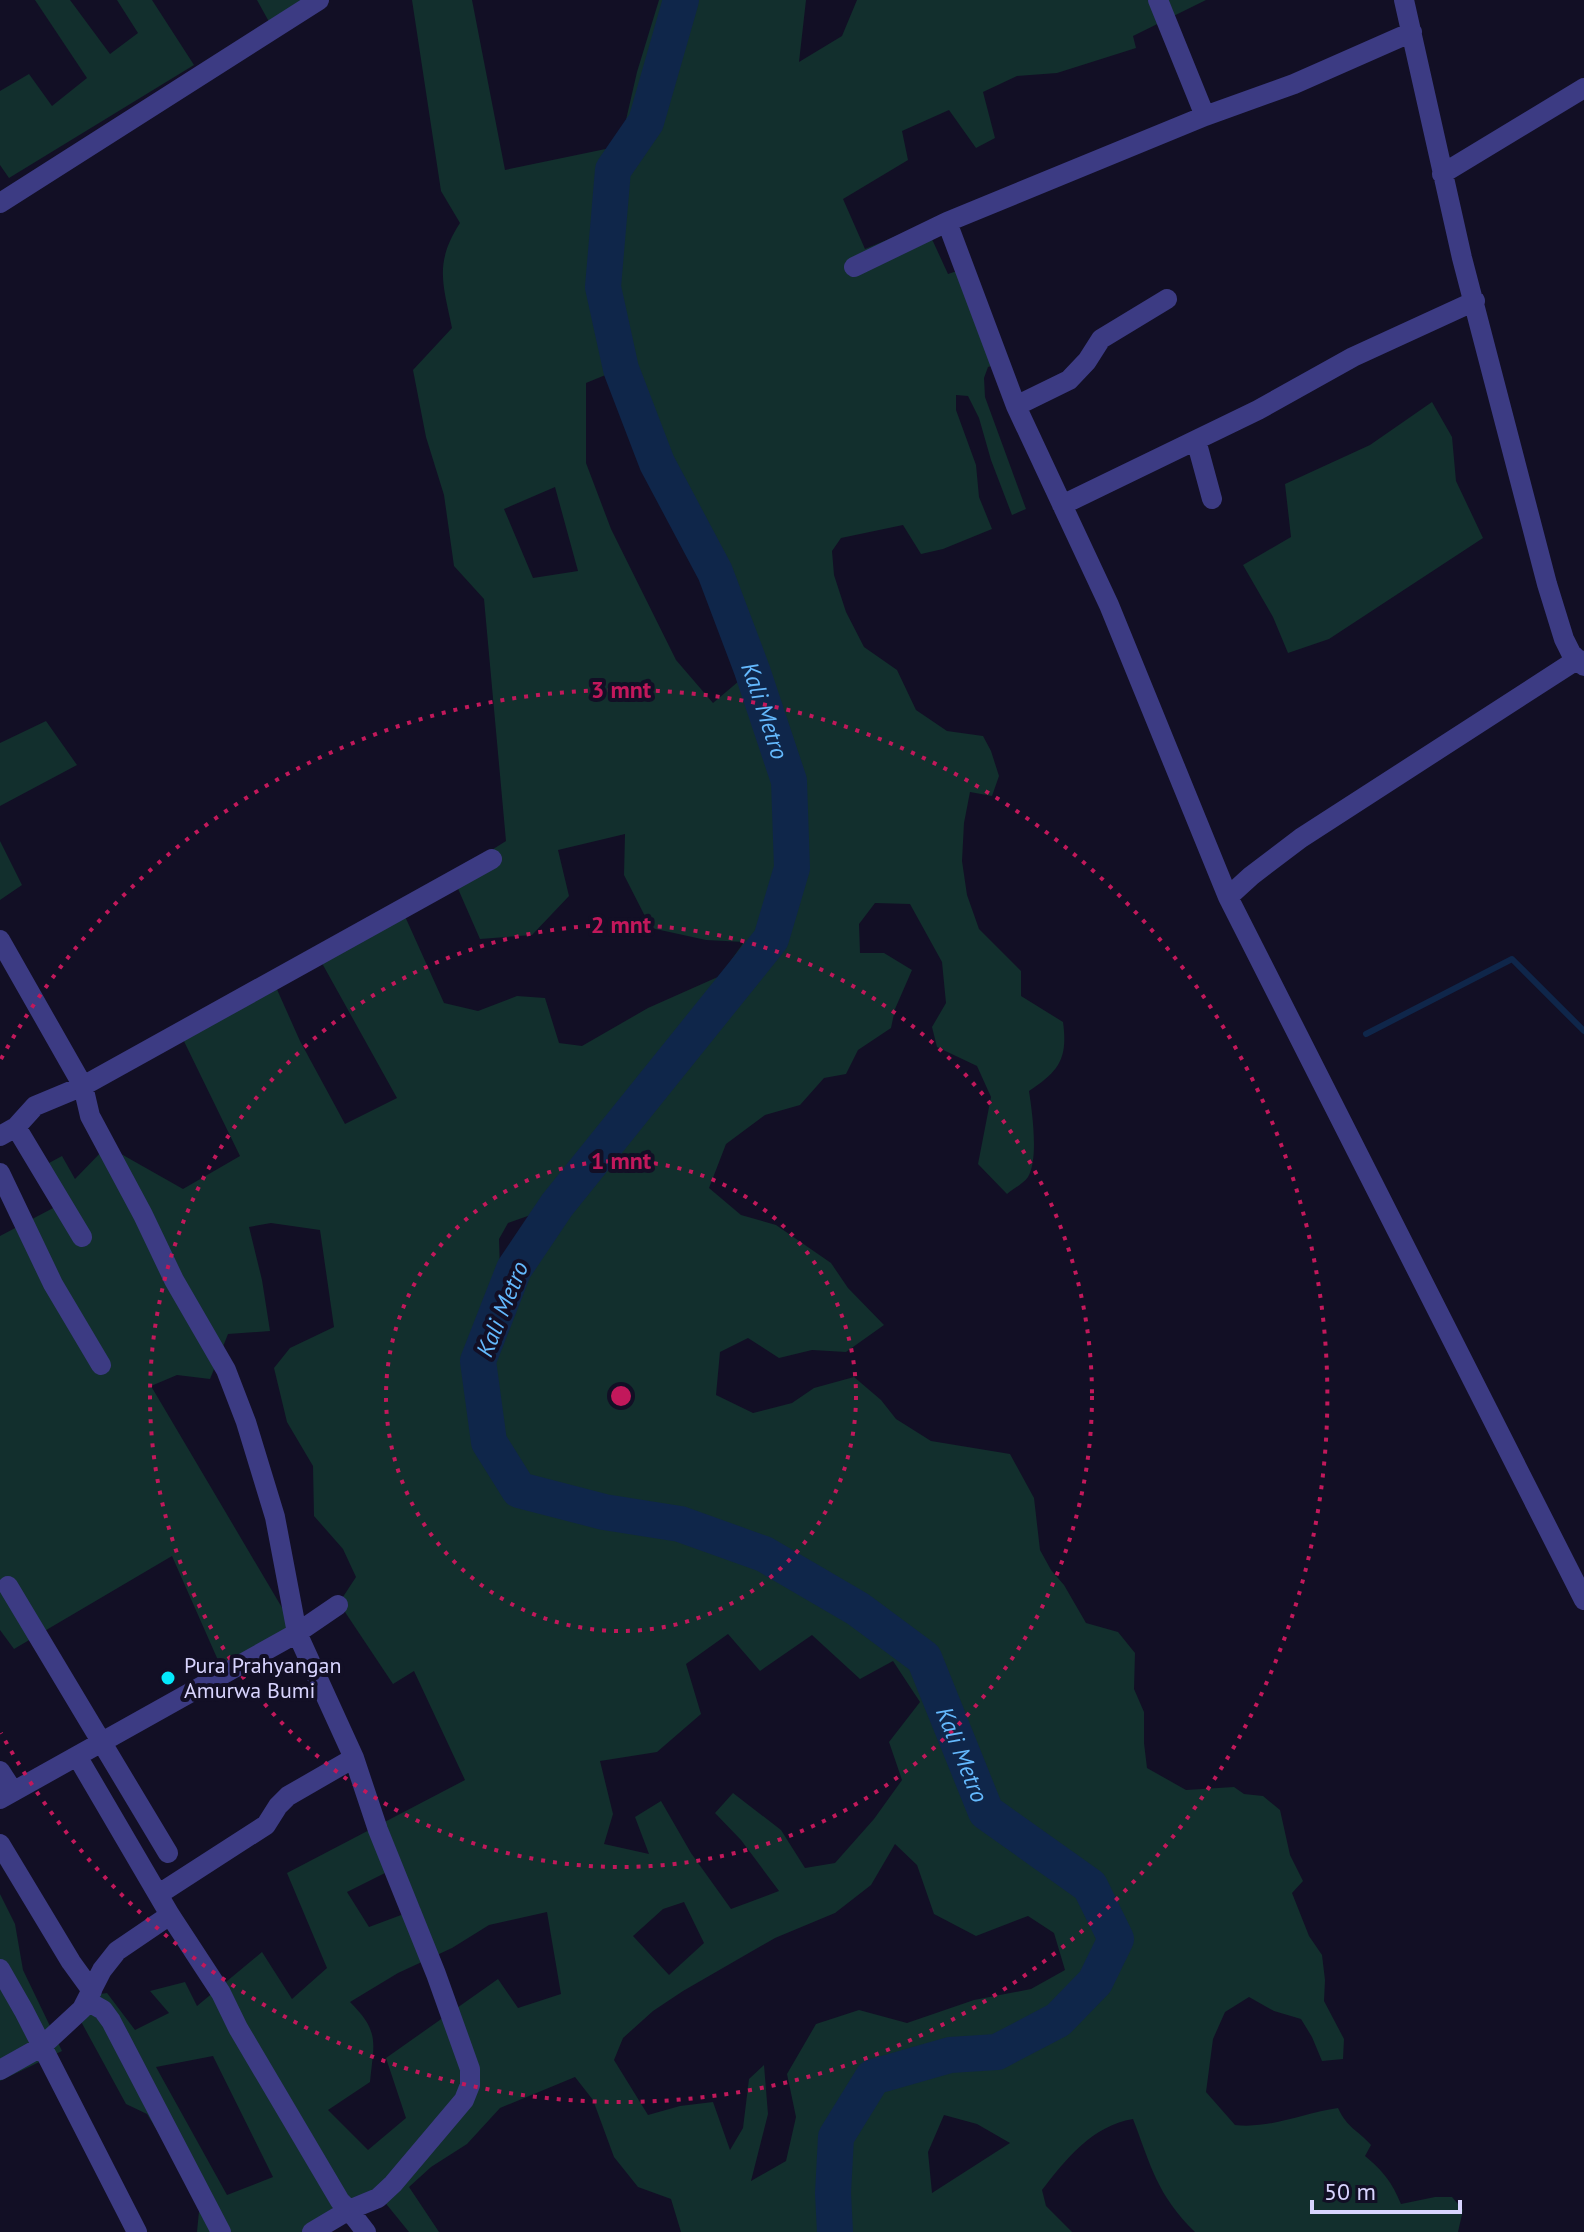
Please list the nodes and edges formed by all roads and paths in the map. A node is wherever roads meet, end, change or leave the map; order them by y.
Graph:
1 (319, 0) edge
2 (1158, 0) edge
3 (1407, 2) edge
4 (1412, 32) junction
5 (1584, 88) edge
6 (1205, 116) junction
7 (1442, 174) junction
8 (0, 203) edge
9 (947, 222) junction
10 (854, 267) dead end
11 (1167, 299) dead end
12 (1475, 301) junction
13 (1016, 406) junction
14 (1196, 440) junction
15 (1212, 499) dead end
16 (1062, 505) junction
17 (1581, 663) edge
18 (492, 859) dead end
19 (1228, 897) junction
20 (0, 940) edge
21 (83, 1086) junction
22 (8, 1132) edge
23 (0, 1173) edge
24 (82, 1237) dead end
25 (101, 1365) dead end
26 (8, 1586) dead end
27 (1584, 1600) edge
28 (338, 1605) dead end
29 (297, 1633) junction
30 (100, 1743) junction
31 (77, 1756) junction
32 (354, 1758) junction
33 (0, 1771) edge
34 (7, 1795) edge
35 (0, 1844) edge
36 (168, 1853) dead end
37 (159, 1894) junction
38 (170, 1915) junction
39 (0, 1969) edge
40 (89, 1996) junction
41 (41, 2047) junction
42 (0, 2070) edge
43 (349, 2210) junction
44 (137, 2232) edge
45 (221, 2232) edge
46 (312, 2232) edge
47 (366, 2232) edge

1 - 8 street
2 - 6 street
3 - 4 street
4 - 6 street
4 - 7 street
5 - 7 street
6 - 9 street
7 - 12 street
9 - 10 street
9 - 13 street
11 - 13 street
12 - 14 street
12 - 17 street
13 - 16 street
14 - 15 street
14 - 16 street
16 - 19 street
17 - 19 street
18 - 21 street
19 - 27 street
20 - 21 street
21 - 22 street
21 - 29 street
22 - 24 street
23 - 25 street
26 - 30 street
28 - 29 street
29 - 30 street
29 - 32 street
30 - 31 street
30 - 36 street
31 - 34 street
31 - 37 street
32 - 37 street
32 - 43 street
33 - 34 street
35 - 40 street
37 - 38 street
38 - 40 street
38 - 43 street
39 - 41 street
40 - 41 street
40 - 45 street
41 - 42 street
41 - 44 street
43 - 46 street
43 - 47 street

